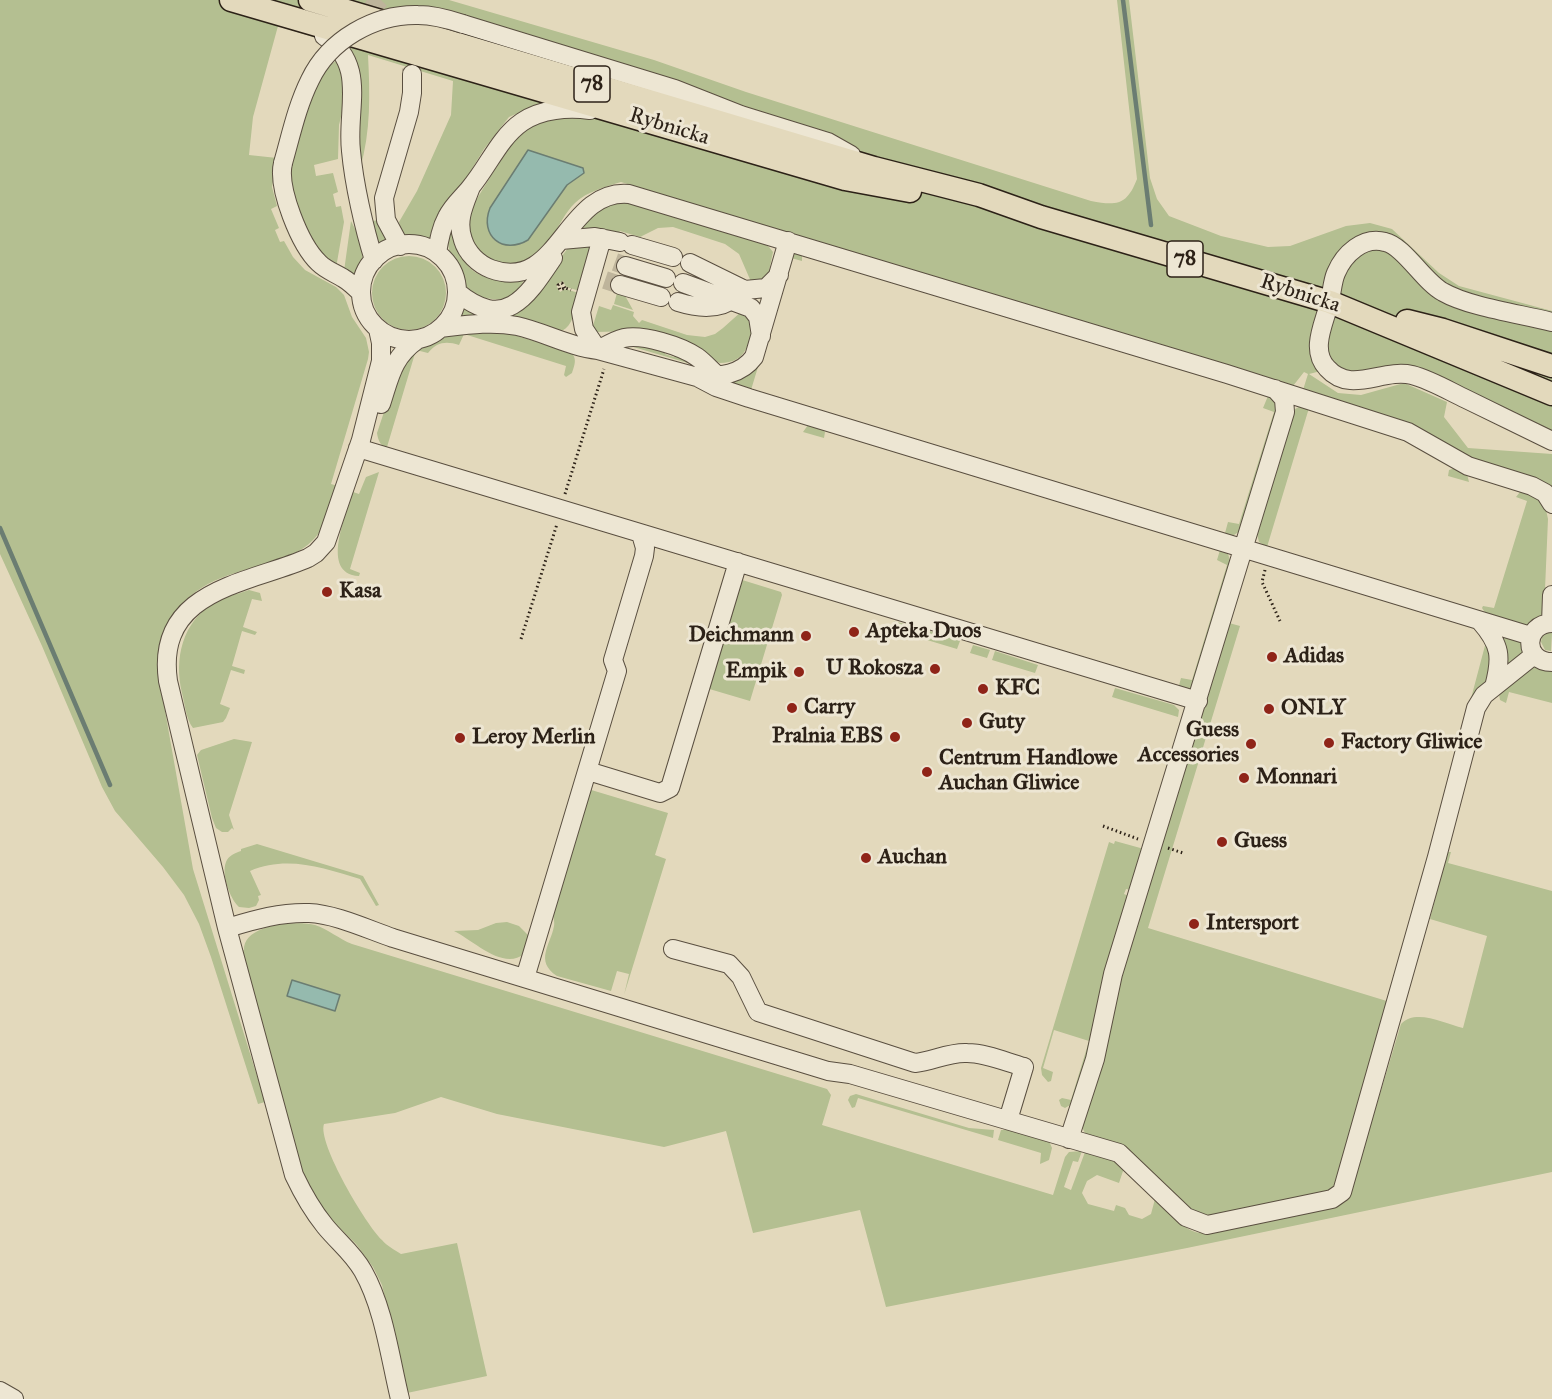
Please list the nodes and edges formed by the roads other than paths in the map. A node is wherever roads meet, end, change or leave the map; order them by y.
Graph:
1 (231, 0) edge
2 (310, 0) edge
3 (274, 13) junction
4 (412, 74) tunnel mouth
5 (638, 118) junction
6 (874, 168) junction
7 (471, 187) junction
8 (1041, 216) junction
9 (602, 238) junction
10 (561, 240) junction
11 (788, 241) junction
12 (400, 246) junction
13 (437, 253) junction
14 (596, 256) junction
15 (374, 260) junction
16 (779, 275) junction
17 (605, 281) junction
18 (457, 292) junction
19 (361, 293) junction
20 (739, 295) junction
21 (1330, 302) junction
22 (1552, 322) edge
23 (441, 328) junction
24 (378, 329) junction
25 (761, 338) junction
26 (417, 340) junction
27 (598, 350) junction
28 (1552, 366) edge
29 (717, 376) junction
30 (697, 377) junction
31 (1275, 389) junction
32 (1552, 394) edge
33 (1552, 441) edge
34 (360, 444) junction
35 (1552, 504) edge
36 (641, 534) junction
37 (1244, 549) junction
38 (738, 562) junction
39 (1552, 596) edge
40 (1480, 621) junction
41 (1551, 623) edge
42 (1531, 636) junction
43 (1534, 655) junction
44 (1552, 662) edge
45 (1494, 687) junction
46 (1197, 701) junction
47 (588, 771) junction
48 (227, 928) junction
49 (673, 949) dead end
50 (525, 978) junction
51 (1008, 1120) junction
52 (1069, 1139) junction
53 (0, 1391) edge
54 (15, 1399) edge
55 (400, 1399) edge

1 - 3 main road, Rybnicka / 78
2 - 6 main road, Rybnicka / 78
3 - 5 main road, Rybnicka / 78
3 - 15 street
4 - 12 street
5 - 7 street
5 - 8 main road, Rybnicka / 78
6 - 8 main road, Rybnicka / 78
6 - 19 street, bridge
7 - 10 street
7 - 13 street
8 - 21 main road, Rybnicka / 78
9 - 10 street
9 - 14 street
9 - 20 street
10 - 11 street
10 - 18 street
11 - 16 street
11 - 31 street
12 - 13 street
12 - 15 street
13 - 18 street
14 - 17 street
14 - 20 street
15 - 19 street
16 - 20 street
16 - 25 street
17 - 20 street
17 - 27 street
18 - 23 street
19 - 24 street
20 - 25 street
21 - 22 street
21 - 28 main road, 78
21 - 32 main road, Rybnicka / 78
21 - 33 street
23 - 26 street
23 - 27 street
24 - 26 street
24 - 34 street
25 - 29 street
26 - 34 street
27 - 29 street
27 - 30 street
29 - 30 street
30 - 37 street
31 - 35 street
31 - 37 street
34 - 36 street
34 - 48 street
36 - 38 street
36 - 47 street
37 - 40 street
37 - 46 street
38 - 46 street
38 - 47 street
39 - 41 street
40 - 42 street
40 - 45 street
41 - 42 street
42 - 43 street
43 - 44 street
43 - 45 street
45 - 52 street
46 - 52 street
47 - 50 street
48 - 50 street
48 - 55 street
49 - 51 street
50 - 51 street
51 - 52 street
53 - 54 street

